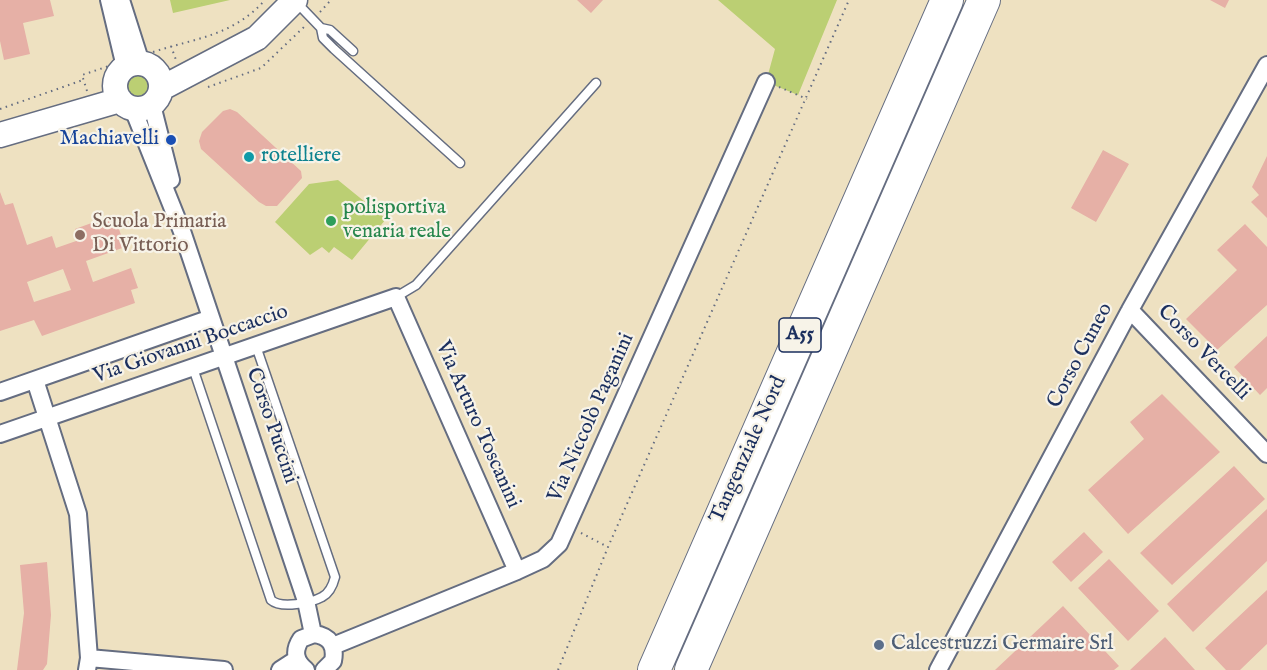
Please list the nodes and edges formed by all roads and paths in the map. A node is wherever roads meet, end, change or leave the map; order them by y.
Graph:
1 (109, 0) edge
2 (122, 0) edge
3 (265, 0) edge
4 (294, 0) edge
5 (849, 0) edge
6 (947, 0) edge
7 (984, 0) edge
8 (321, 28) junction
9 (171, 46) dead end
10 (353, 51) dead end
11 (1267, 65) edge
12 (83, 80) dead end
13 (766, 82) joint
14 (596, 83) dead end
15 (138, 85) junction
16 (807, 99) junction
17 (0, 109) edge
18 (0, 128) edge
19 (0, 135) edge
20 (460, 163) dead end
21 (396, 297) junction
22 (1130, 310) junction
23 (211, 318) junction
24 (256, 346) junction
25 (224, 357) junction
26 (193, 368) junction
27 (35, 380) junction
28 (0, 392) edge
29 (48, 418) junction
30 (0, 434) edge
31 (1267, 454) edge
32 (569, 527) junction
33 (609, 547) junction
34 (517, 571) junction
35 (306, 601) junction
36 (313, 634) junction
37 (333, 645) junction
38 (88, 664) edge
39 (303, 667) edge
40 (224, 670) edge
41 (280, 670) edge
42 (324, 670) edge
43 (558, 670) edge
44 (654, 670) edge
45 (691, 670) edge
46 (938, 670) edge

1 - 15 street
2 - 15 street
3 - 9 path
4 - 8 lane
4 - 15 street
5 - 16 path
6 - 44 highway, Tangenziale Nord / A55
7 - 45 highway, Tangenziale Nord / A55
8 - 10 lane
8 - 20 lane
11 - 22 street, Corso Cuneo
12 - 17 path
13 - 16 path
13 - 32 street, Via Niccolò Paganini
14 - 21 lane
15 - 18 street
15 - 19 street
15 - 23 street, Corso Puccini
16 - 33 path
21 - 24 street, Via Giovanni Boccaccio
21 - 34 street, Via Arturo Toscanini
22 - 31 street, Corso Vercelli
22 - 46 street, Corso Cuneo
23 - 25 street, Corso Puccini
23 - 27 street, Via Giovanni Boccaccio
24 - 25 street, Via Giovanni Boccaccio
24 - 35 lane
25 - 26 street, Via Giovanni Boccaccio
25 - 35 street, Corso Puccini
26 - 29 street, Via Giovanni Boccaccio
26 - 35 lane
27 - 28 street, Via Giovanni Boccaccio
27 - 29 street
29 - 30 street, Via Giovanni Boccaccio
29 - 38 street
32 - 33 path
32 - 34 street, Via Niccolò Paganini
33 - 43 path
34 - 37 street, Via Niccolò Paganini
35 - 36 street, Corso Puccini
36 - 37 street
36 - 39 street
37 - 42 street
38 - 40 street
39 - 41 street

